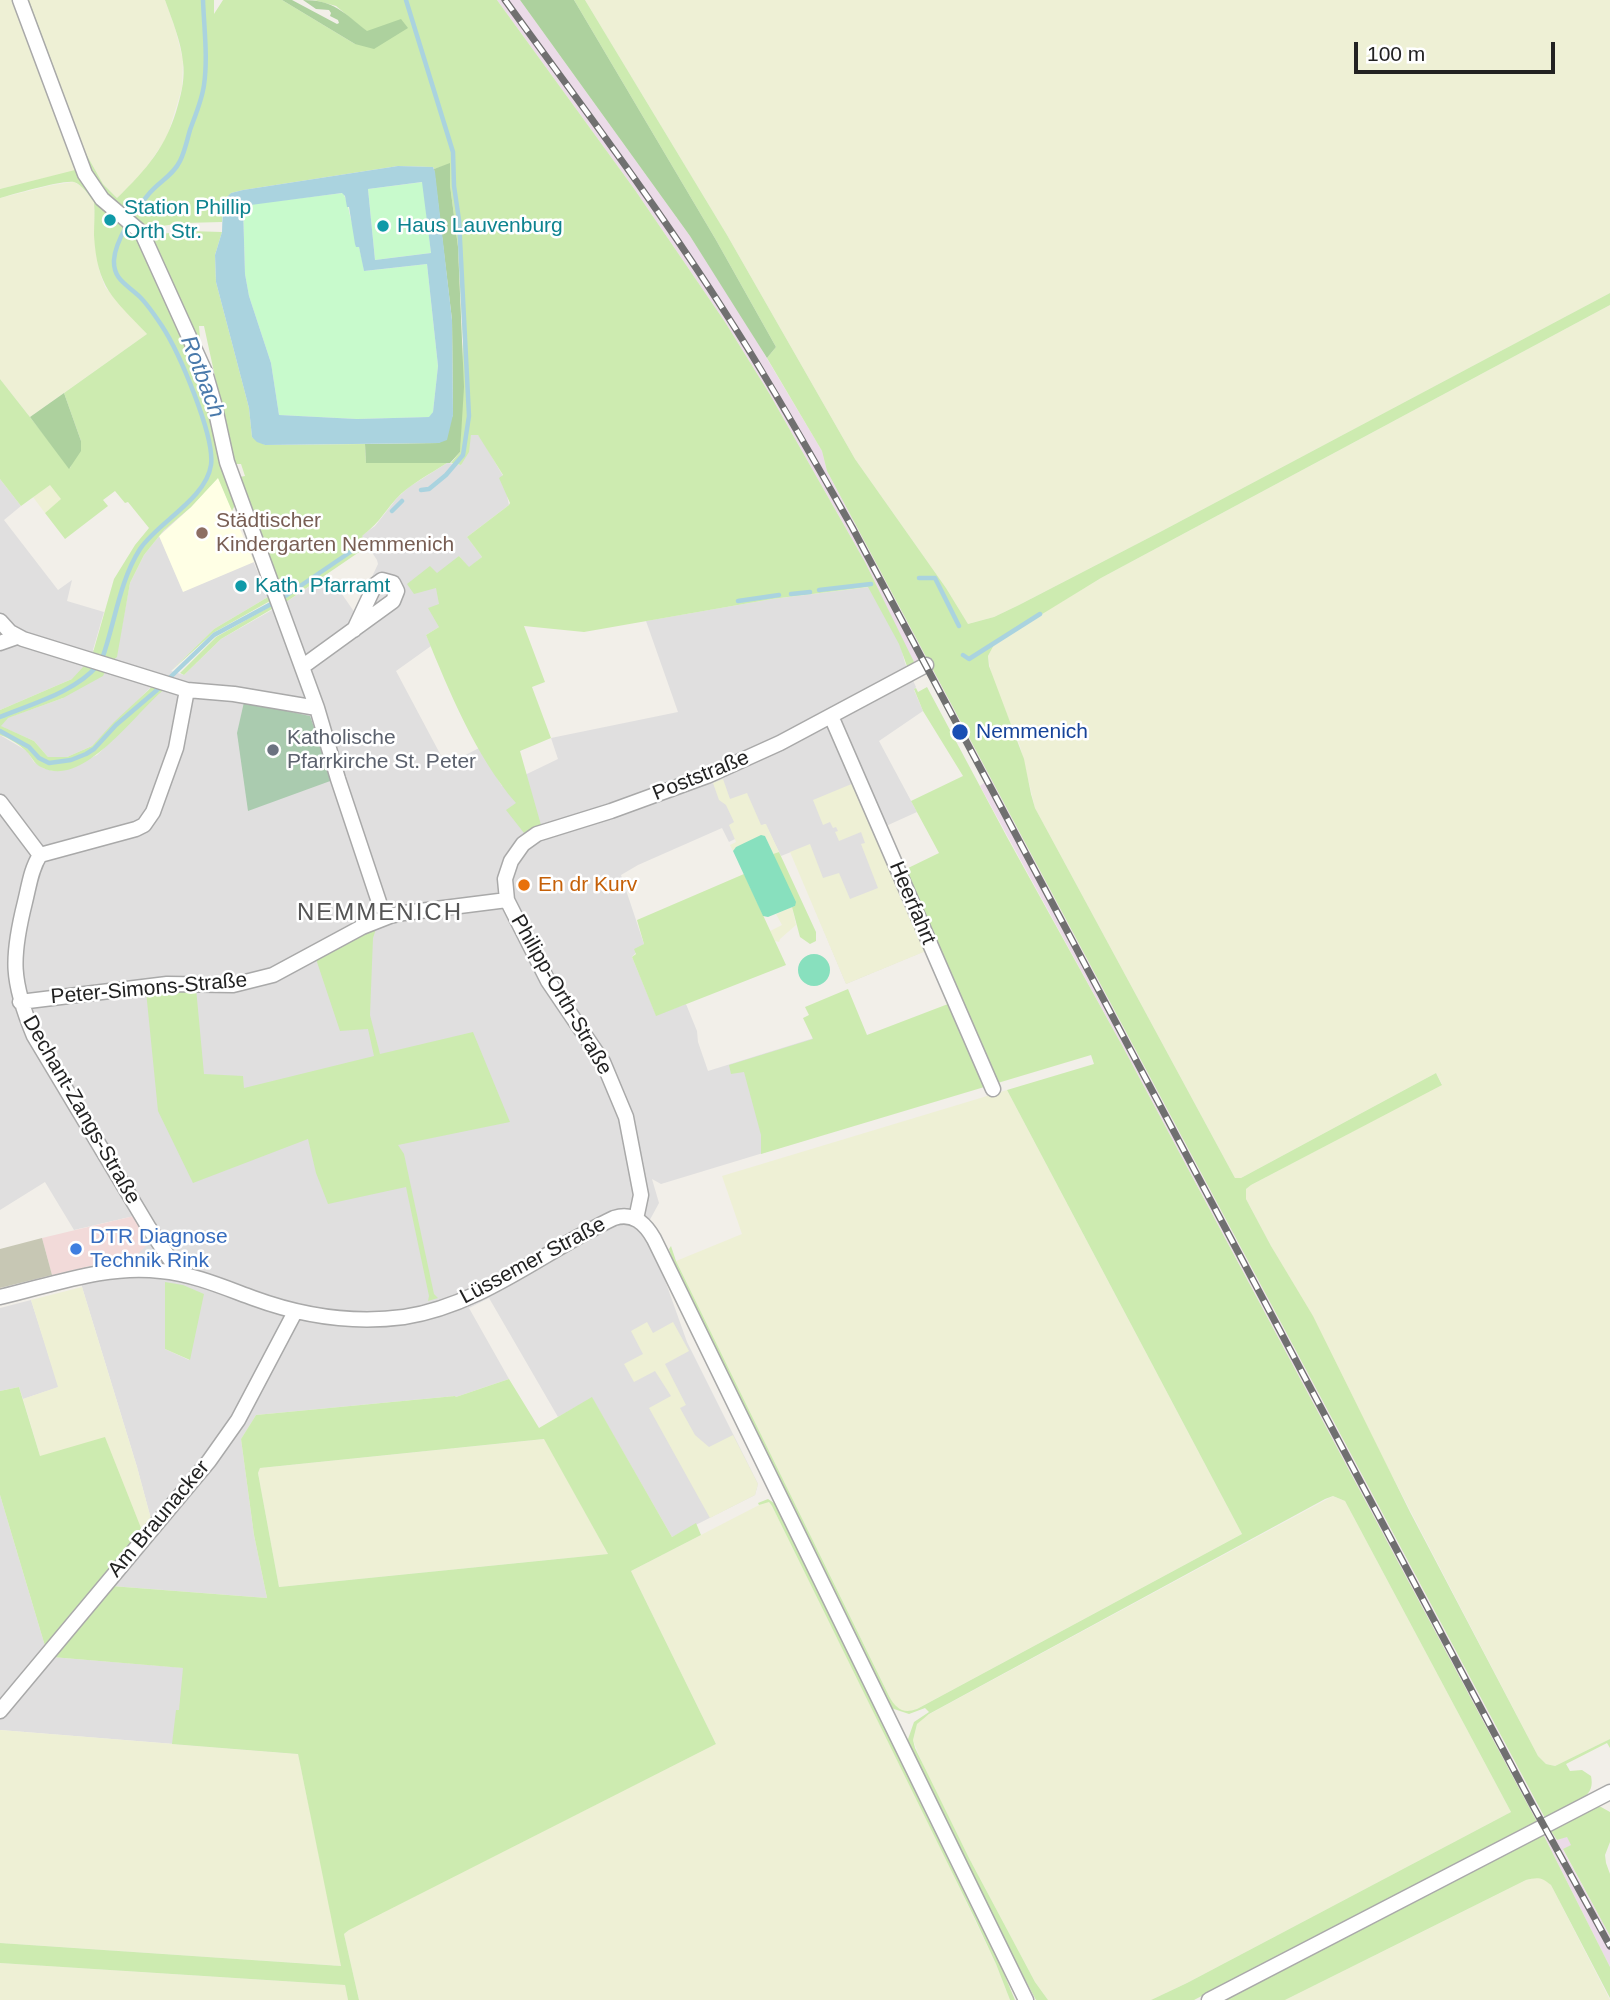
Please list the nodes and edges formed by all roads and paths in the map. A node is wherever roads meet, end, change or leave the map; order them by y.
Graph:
1 (20, 0) edge
2 (0, 621) edge
3 (354, 630) dead end
4 (17, 637) junction
5 (0, 643) edge
6 (926, 665) dead end
7 (302, 667) junction
8 (187, 690) junction
9 (317, 708) junction
10 (831, 716) junction
11 (0, 803) edge
12 (40, 855) junction
13 (507, 900) junction
14 (390, 916) junction
15 (20, 1002) junction
16 (993, 1089) dead end
17 (636, 1219) junction
18 (180, 1274) junction
19 (0, 1297) edge
20 (295, 1312) junction
21 (0, 1711) edge
22 (1610, 1792) edge
23 (1026, 2000) edge
24 (1209, 2000) edge

1 - 7 street
2 - 4 street
3 - 7 street
4 - 5 street
4 - 8 street
6 - 10 street, Poststraße
7 - 9 street
8 - 9 street
8 - 12 street
9 - 14 street
10 - 13 street, Poststraße
10 - 16 street, Heerfahrt
11 - 12 street
12 - 15 street, Dechant-Zangs-Straße
13 - 14 street, Philipp-Orth-Straße
13 - 17 street, Philipp-Orth-Straße
14 - 15 street, Peter-Simons-Straße
15 - 18 street, Dechant-Zangs-Straße
17 - 20 street, Lüssemer Straße
17 - 23 street, Lüssemer Straße
18 - 19 street, Lüssemer Straße
18 - 20 street, Lüssemer Straße
20 - 21 street, Am Braunacker
22 - 24 street

